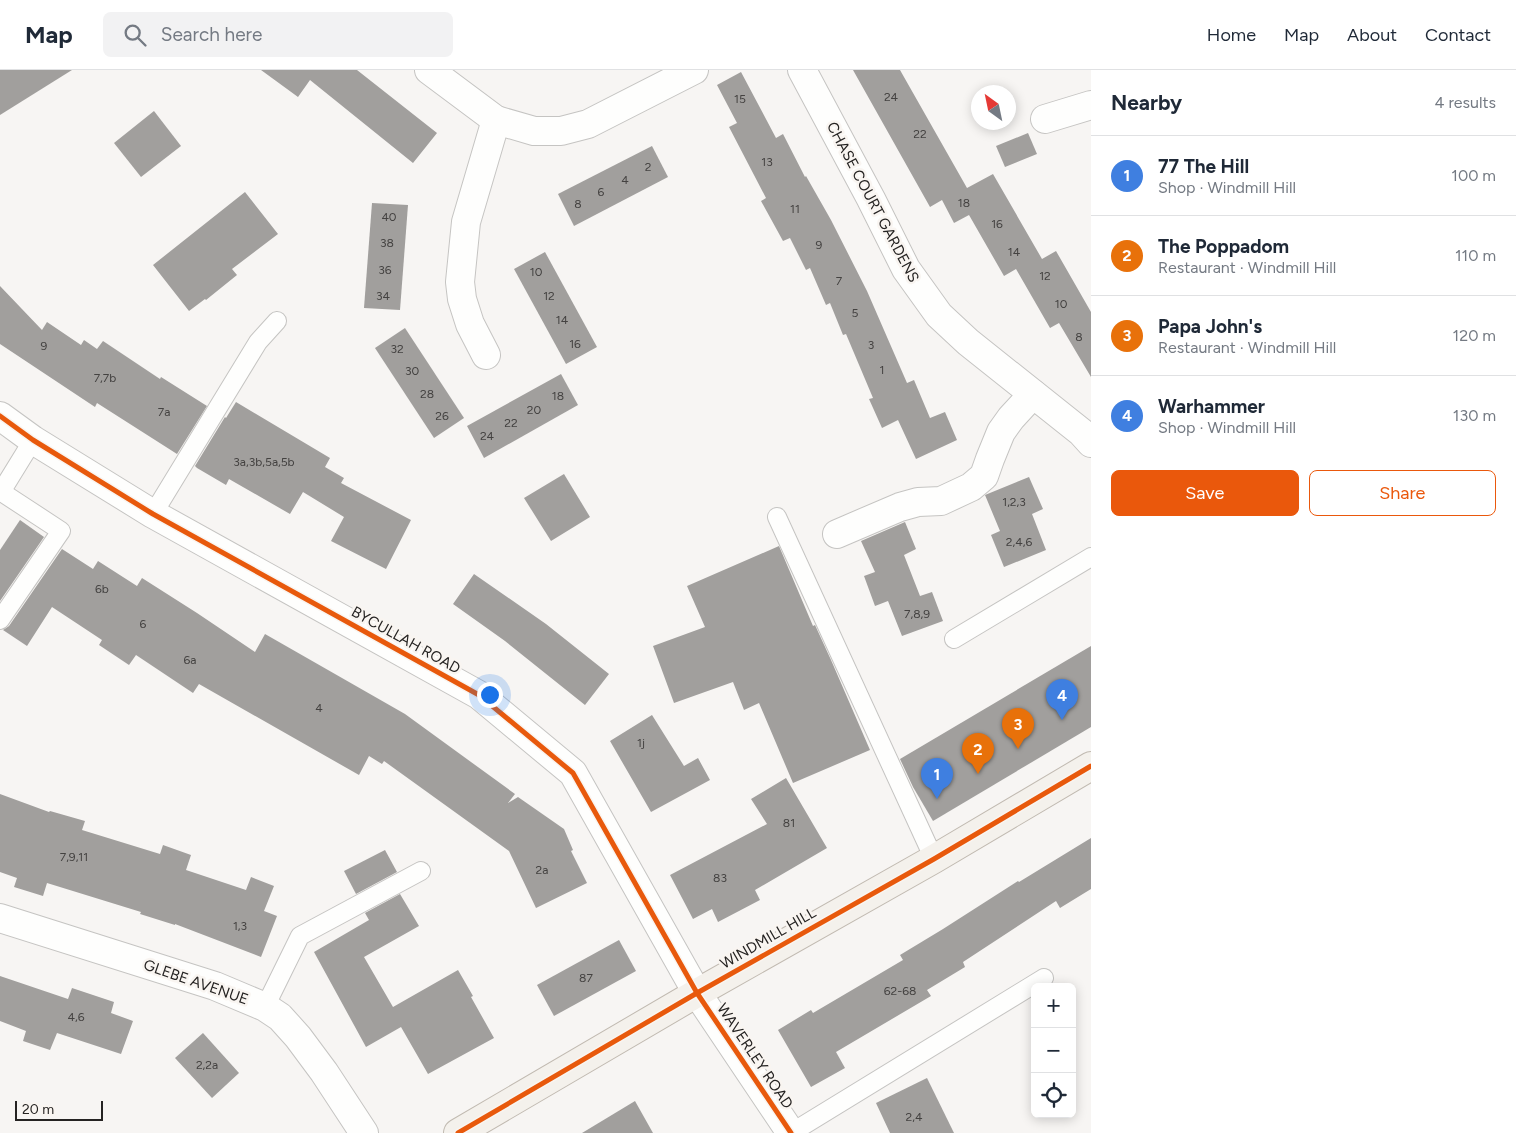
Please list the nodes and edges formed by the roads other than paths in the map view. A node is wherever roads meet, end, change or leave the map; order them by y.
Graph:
1 (429, 70) edge
2 (694, 70) edge
3 (802, 70) edge
4 (1091, 105) edge
5 (1045, 119) dead end
6 (496, 120) junction
7 (277, 321) dead end
8 (486, 355) dead end
9 (1033, 394) junction
10 (0, 416) edge
11 (33, 440) junction
12 (1091, 443) edge
13 (0, 491) edge
14 (153, 514) junction
15 (777, 516) dead end
16 (837, 534) dead end
17 (1091, 557) edge
18 (0, 620) edge
19 (954, 639) dead end
20 (1091, 766) edge
21 (934, 858) junction
22 (421, 871) dead end
23 (0, 918) edge
24 (1044, 978) dead end
25 (697, 993) junction
26 (265, 1007) junction
27 (364, 1133) edge
28 (458, 1133) edge
29 (792, 1133) edge

1 - 6 street
2 - 6 street
3 - 9 street, CHASE COURT GARDENS
4 - 5 street
6 - 8 street
7 - 14 lane
9 - 12 street, CHASE COURT GARDENS
9 - 16 street
10 - 11 street, BYCULLAH ROAD
11 - 13 lane
11 - 14 street, BYCULLAH ROAD
13 - 18 lane
14 - 25 street, BYCULLAH ROAD
15 - 21 lane
17 - 19 lane
20 - 21 main road, WINDMILL HILL
21 - 25 main road, WINDMILL HILL
22 - 26 lane
23 - 26 street, GLEBE AVENUE
24 - 29 lane
25 - 28 main road, WINDMILL HILL
25 - 29 street, WAVERLEY ROAD
26 - 27 street, GLEBE AVENUE

